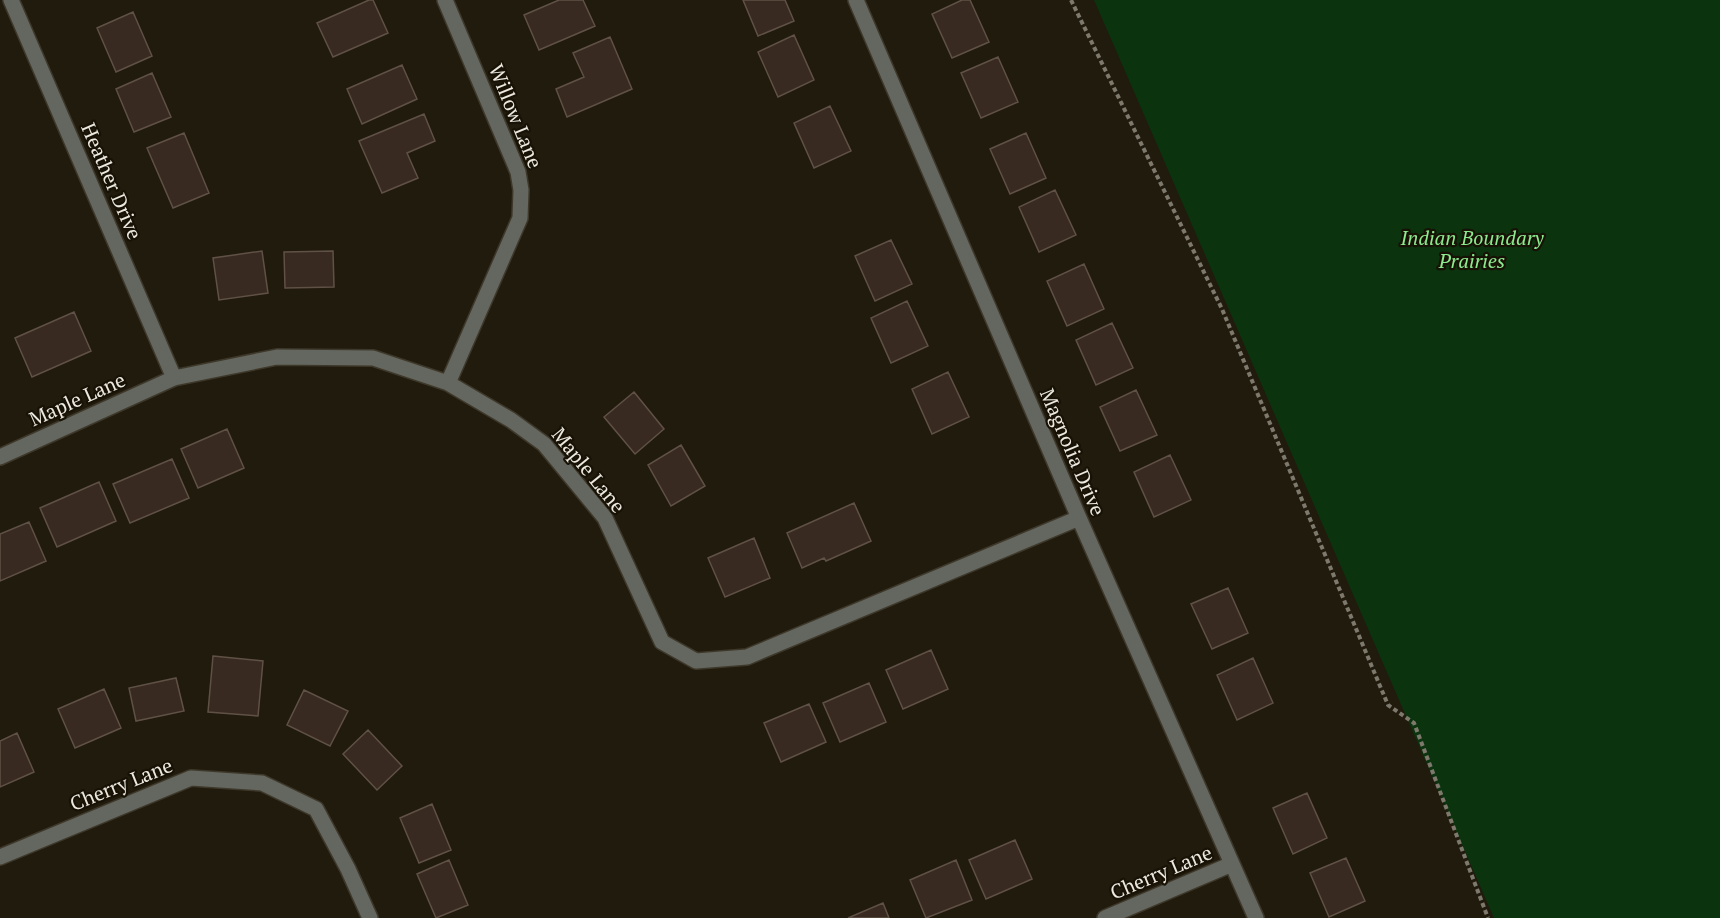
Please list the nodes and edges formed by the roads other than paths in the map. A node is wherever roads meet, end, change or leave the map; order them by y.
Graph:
1 (11, 0) edge
2 (445, 0) edge
3 (856, 0) edge
4 (174, 378) junction
5 (448, 383) junction
6 (0, 457) edge
7 (1079, 518) junction
8 (0, 857) edge
9 (1232, 864) junction
10 (370, 918) edge
11 (1106, 918) edge
12 (1256, 918) edge

1 - 4 street, Heather Drive
2 - 5 street, Willow Lane
3 - 7 street, Magnolia Drive
4 - 5 street, Maple Lane
4 - 6 street, Maple Lane
5 - 7 street, Maple Lane
7 - 9 street, Magnolia Drive
8 - 10 street, Cherry Lane
9 - 11 street, Cherry Lane
9 - 12 street, Magnolia Drive

